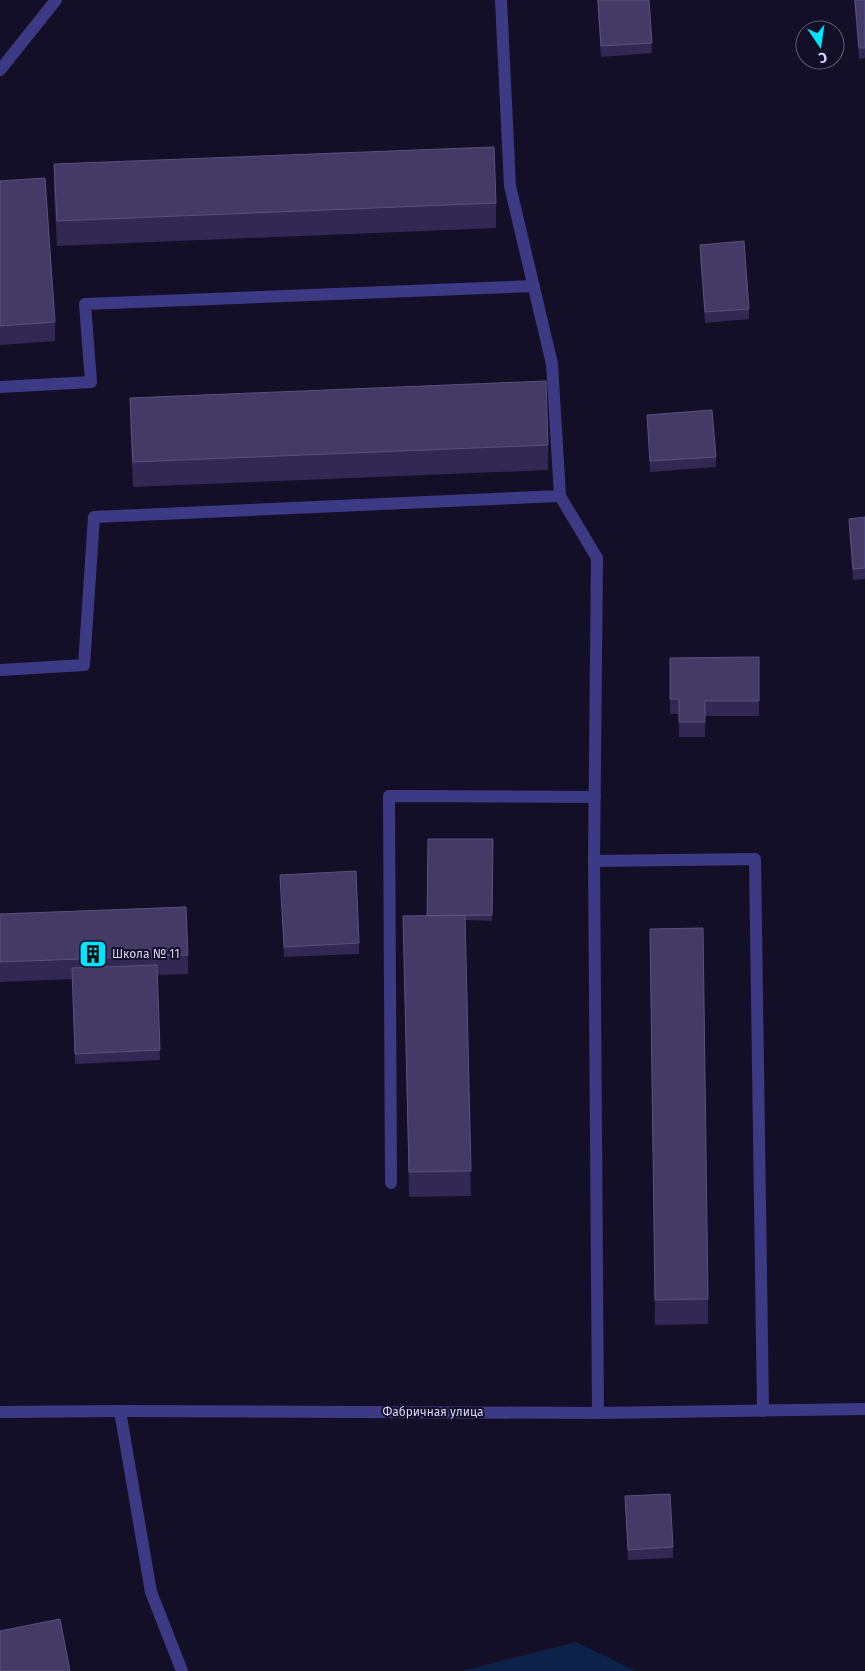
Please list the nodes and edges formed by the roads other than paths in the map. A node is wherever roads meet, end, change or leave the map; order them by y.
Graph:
1 (56, 0) edge
2 (501, 0) edge
3 (0, 70) edge
4 (534, 286) junction
5 (0, 388) edge
6 (560, 496) junction
7 (0, 670) edge
8 (595, 797) junction
9 (594, 861) junction
10 (391, 1183) dead end
11 (865, 1410) edge
12 (120, 1411) junction
13 (762, 1411) junction
14 (0, 1412) edge
15 (598, 1413) junction
16 (182, 1671) edge

1 - 3 street
2 - 4 street
4 - 5 street
4 - 6 street
6 - 7 street
6 - 8 street
8 - 9 street
8 - 10 street
9 - 13 street
9 - 15 street
11 - 13 street, Фабричная улица
12 - 14 street, Фабричная улица
12 - 15 street, Фабричная улица
12 - 16 street
13 - 15 street, Фабричная улица

